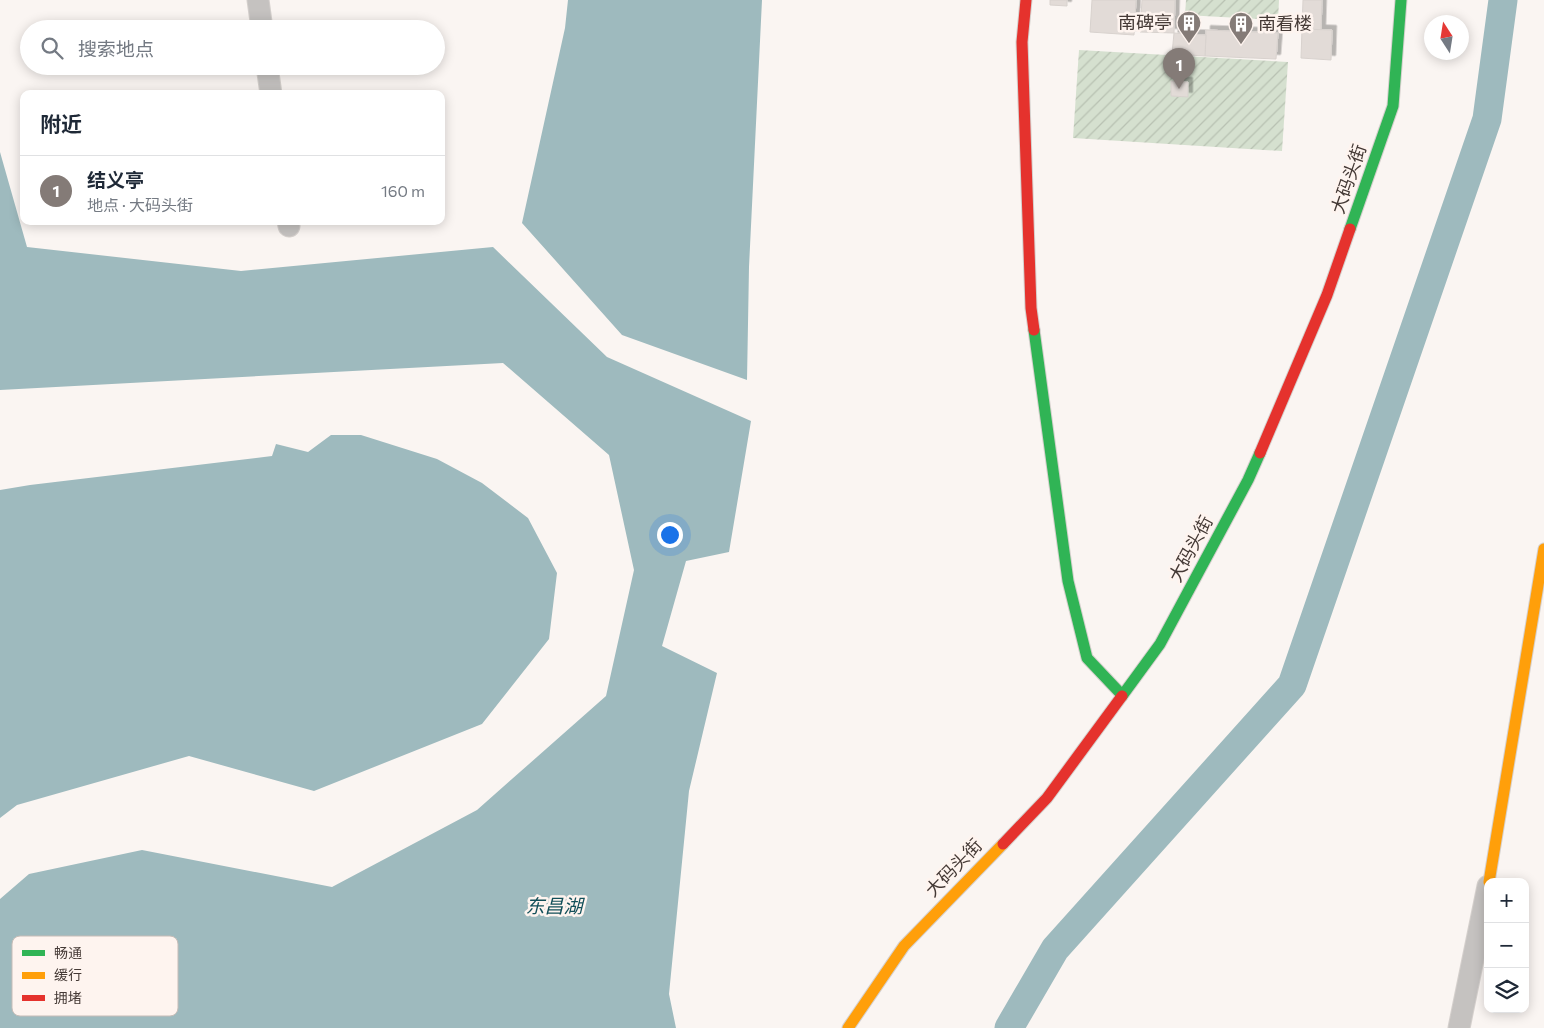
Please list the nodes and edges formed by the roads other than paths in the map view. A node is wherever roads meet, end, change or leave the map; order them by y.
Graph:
1 (258, 0) edge
2 (1026, 0) edge
3 (1401, 0) edge
4 (261, 20) edge
5 (268, 75) edge
6 (270, 90) edge
7 (1544, 549) edge
8 (1122, 695) junction
9 (1489, 878) edge
10 (1484, 906) edge
11 (848, 1028) edge
12 (1459, 1028) edge

1 - 4 street
2 - 8 street
3 - 8 street, 大码头街
5 - 6 street
7 - 9 street
8 - 11 street, 大码头街
10 - 12 street

